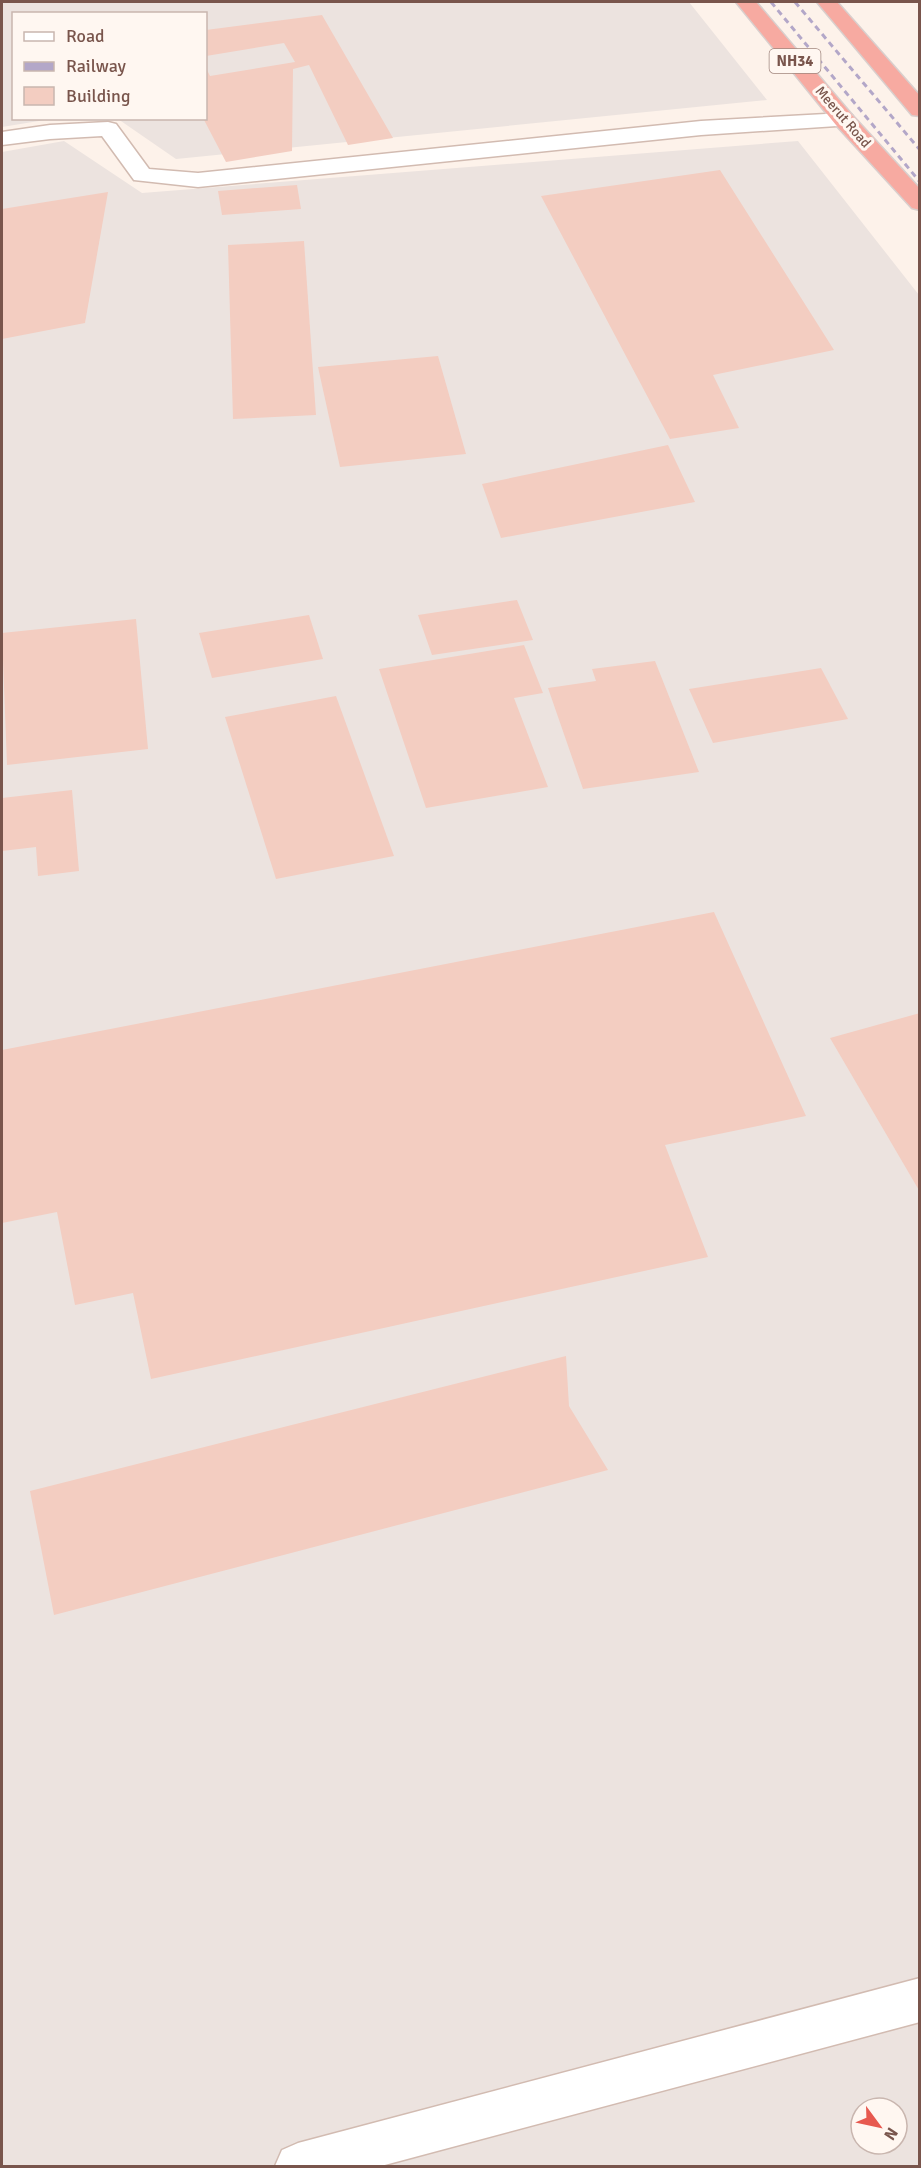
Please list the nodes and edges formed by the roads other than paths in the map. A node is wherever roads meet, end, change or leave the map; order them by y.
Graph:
1 (746, 2) edge
2 (827, 2) edge
3 (920, 110) edge
4 (844, 120) junction
5 (2, 139) edge
6 (920, 204) edge
7 (920, 2000) edge
8 (298, 2166) edge

1 - 4 highway, Meerut Road / NH34
2 - 3 highway
4 - 5 street
4 - 6 highway, Meerut Road / NH34
7 - 8 street

